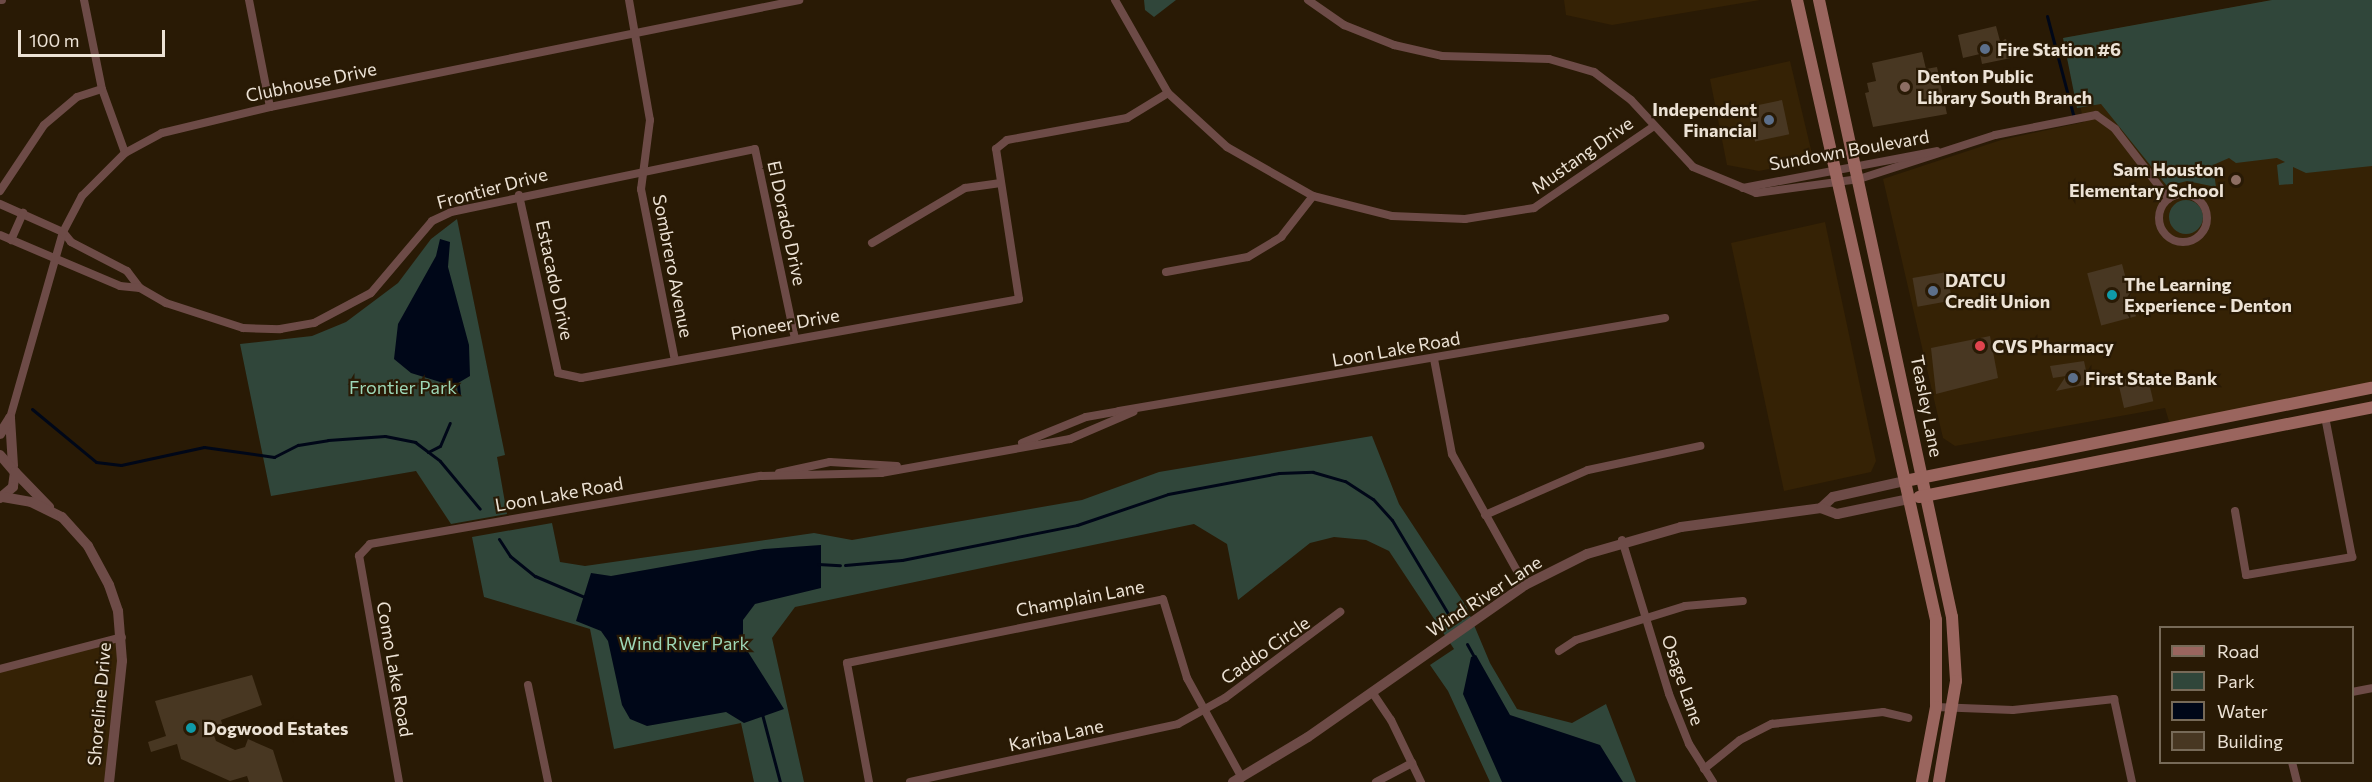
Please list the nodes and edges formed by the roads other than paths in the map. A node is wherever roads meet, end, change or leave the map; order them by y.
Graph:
1 (84, 0) edge
2 (249, 0) edge
3 (629, 0) edge
4 (799, 0) edge
5 (1115, 0) edge
6 (1308, 0) edge
7 (1797, 0) edge
8 (1819, 0) edge
9 (636, 33) junction
10 (102, 89) junction
11 (1168, 93) junction
12 (270, 107) junction
13 (1654, 126) junction
14 (755, 149) joint
15 (125, 153) junction
16 (644, 170) junction
17 (1858, 174) junction
18 (1838, 178) junction
19 (1001, 183) junction
20 (1743, 188) junction
21 (0, 191) edge
22 (519, 195) junction
23 (1313, 196) junction
24 (2169, 199) junction
25 (0, 204) edge
26 (23, 213) junction
27 (63, 232) junction
28 (0, 235) edge
29 (11, 240) junction
30 (872, 243) dead end
31 (56, 258) junction
32 (1166, 272) dead end
33 (140, 288) junction
34 (1665, 318) dead end
35 (795, 339) junction
36 (1434, 359) junction
37 (675, 361) junction
38 (558, 373) joint
39 (2372, 388) edge
40 (2372, 407) edge
41 (1133, 412) junction
42 (2325, 417) junction
43 (10, 418) junction
44 (2221, 419) junction
45 (0, 434) edge
46 (2235, 434) junction
47 (2104, 442) junction
48 (1700, 446) dead end
49 (1014, 447) junction
50 (0, 455) edge
51 (2106, 459) junction
52 (900, 467) junction
53 (14, 469) junction
54 (776, 474) junction
55 (1923, 478) junction
56 (1905, 481) junction
57 (1926, 495) junction
58 (1, 498) edge
59 (1909, 499) junction
60 (49, 508) junction
61 (1821, 508) junction
62 (2235, 511) dead end
63 (1485, 515) junction
64 (1622, 540) junction
65 (359, 561) joint
66 (1525, 585) junction
67 (1743, 601) dead end
68 (1340, 612) dead end
69 (1646, 619) junction
70 (122, 637) junction
71 (1559, 651) dead end
72 (0, 669) edge
73 (528, 685) dead end
74 (2372, 688) edge
75 (1372, 692) junction
76 (2354, 692) edge
77 (1936, 707) junction
78 (1952, 708) junction
79 (1205, 710) junction
80 (1908, 718) dead end
81 (1412, 763) junction
82 (2292, 764) edge
83 (1704, 769) junction
84 (1237, 780) edge
85 (109, 782) edge
86 (399, 782) edge
87 (548, 782) edge
88 (869, 782) edge
89 (910, 782) edge
90 (1376, 782) edge
91 (1421, 782) edge
92 (1713, 782) edge
93 (1922, 782) edge
94 (1939, 782) edge
95 (2132, 782) edge
96 (2297, 782) edge

1 - 10 street
2 - 12 street
3 - 9 street, Sombrero Avenue
4 - 9 street, Clubhouse Drive
5 - 11 street, Mustang Drive
6 - 13 street, Sundown Boulevard
7 - 18 main road, Teasley Lane
8 - 17 main road, Teasley Lane
9 - 12 street, Clubhouse Drive
9 - 16 street, Sombrero Avenue
10 - 15 street
10 - 21 street
11 - 19 street
11 - 23 street, Mustang Drive
12 - 15 street, Clubhouse Drive
13 - 20 street, Sundown Boulevard
13 - 23 street, Mustang Drive
14 - 16 street, Frontier Drive
14 - 35 street, El Dorado Drive
15 - 27 street, Clubhouse Drive
16 - 22 street, Frontier Drive
16 - 37 street, Sombrero Avenue
17 - 18 street, Sundown Boulevard
17 - 24 street, Sundown Boulevard
17 - 55 main road, Teasley Lane
18 - 20 street, Sundown Boulevard
18 - 20 street, Sundown Boulevard
18 - 56 main road, Teasley Lane
19 - 30 street
19 - 35 street, Pioneer Drive
22 - 33 street, Frontier Drive
22 - 38 street, Estacado Drive
23 - 32 street
24 - 24 street
25 - 26 street, Frontier Drive
26 - 27 street, Frontier Drive
26 - 29 street
27 - 31 street, Clubhouse Drive
27 - 33 street, Frontier Drive
28 - 29 street, Frontier Drive
29 - 31 street, Frontier Drive
31 - 33 street, Frontier Drive
31 - 43 street, Clubhouse Drive
34 - 36 street, Loon Lake Road
35 - 37 street, Pioneer Drive
36 - 41 street, Loon Lake Road
36 - 63 street
37 - 38 street, Pioneer Drive
39 - 44 main road, Teasley Lane
40 - 42 main road
41 - 49 street, Loon Lake Road
41 - 49 street, Loon Lake Road
42 - 46 main road
42 - 62 street
43 - 45 street, Clubhouse Drive
43 - 53 street, Clubhouse Drive
44 - 46 main road
44 - 47 main road, Teasley Lane
46 - 51 main road
47 - 51 main road
47 - 55 main road, Teasley Lane
48 - 63 street
49 - 52 street, Loon Lake Road
50 - 53 street, Shoreline Drive
51 - 57 main road
52 - 54 street, Loon Lake Road
52 - 54 street, Loon Lake Road
53 - 58 street
53 - 60 street, Shoreline Drive
54 - 65 street, Loon Lake Road
55 - 56 main road
55 - 57 main road
56 - 59 main road, Teasley Lane
56 - 61 street, Wind River Lane
57 - 59 main road
57 - 78 main road
58 - 60 street, Shoreline Drive
59 - 61 street, Wind River Lane
59 - 77 main road, Teasley Lane
60 - 70 street, Shoreline Drive
61 - 64 street, Wind River Lane
63 - 66 street
64 - 66 street, Wind River Lane
64 - 69 street, Osage Lane
65 - 86 street, Como Lake Road
66 - 75 street, Wind River Lane
67 - 69 street
68 - 79 street, Caddo Circle
69 - 71 street
69 - 83 street, Osage Lane
70 - 72 street
70 - 85 street, Shoreline Drive
73 - 87 street
74 - 76 street
75 - 81 street
75 - 84 street, Wind River Lane
77 - 78 street
77 - 93 main road, Teasley Lane
78 - 94 main road
78 - 95 street
79 - 84 street, Champlain Lane
79 - 88 street, Champlain Lane
79 - 89 street, Kariba Lane
80 - 83 street
81 - 90 street
81 - 91 street
82 - 96 street
83 - 92 street, Osage Lane

